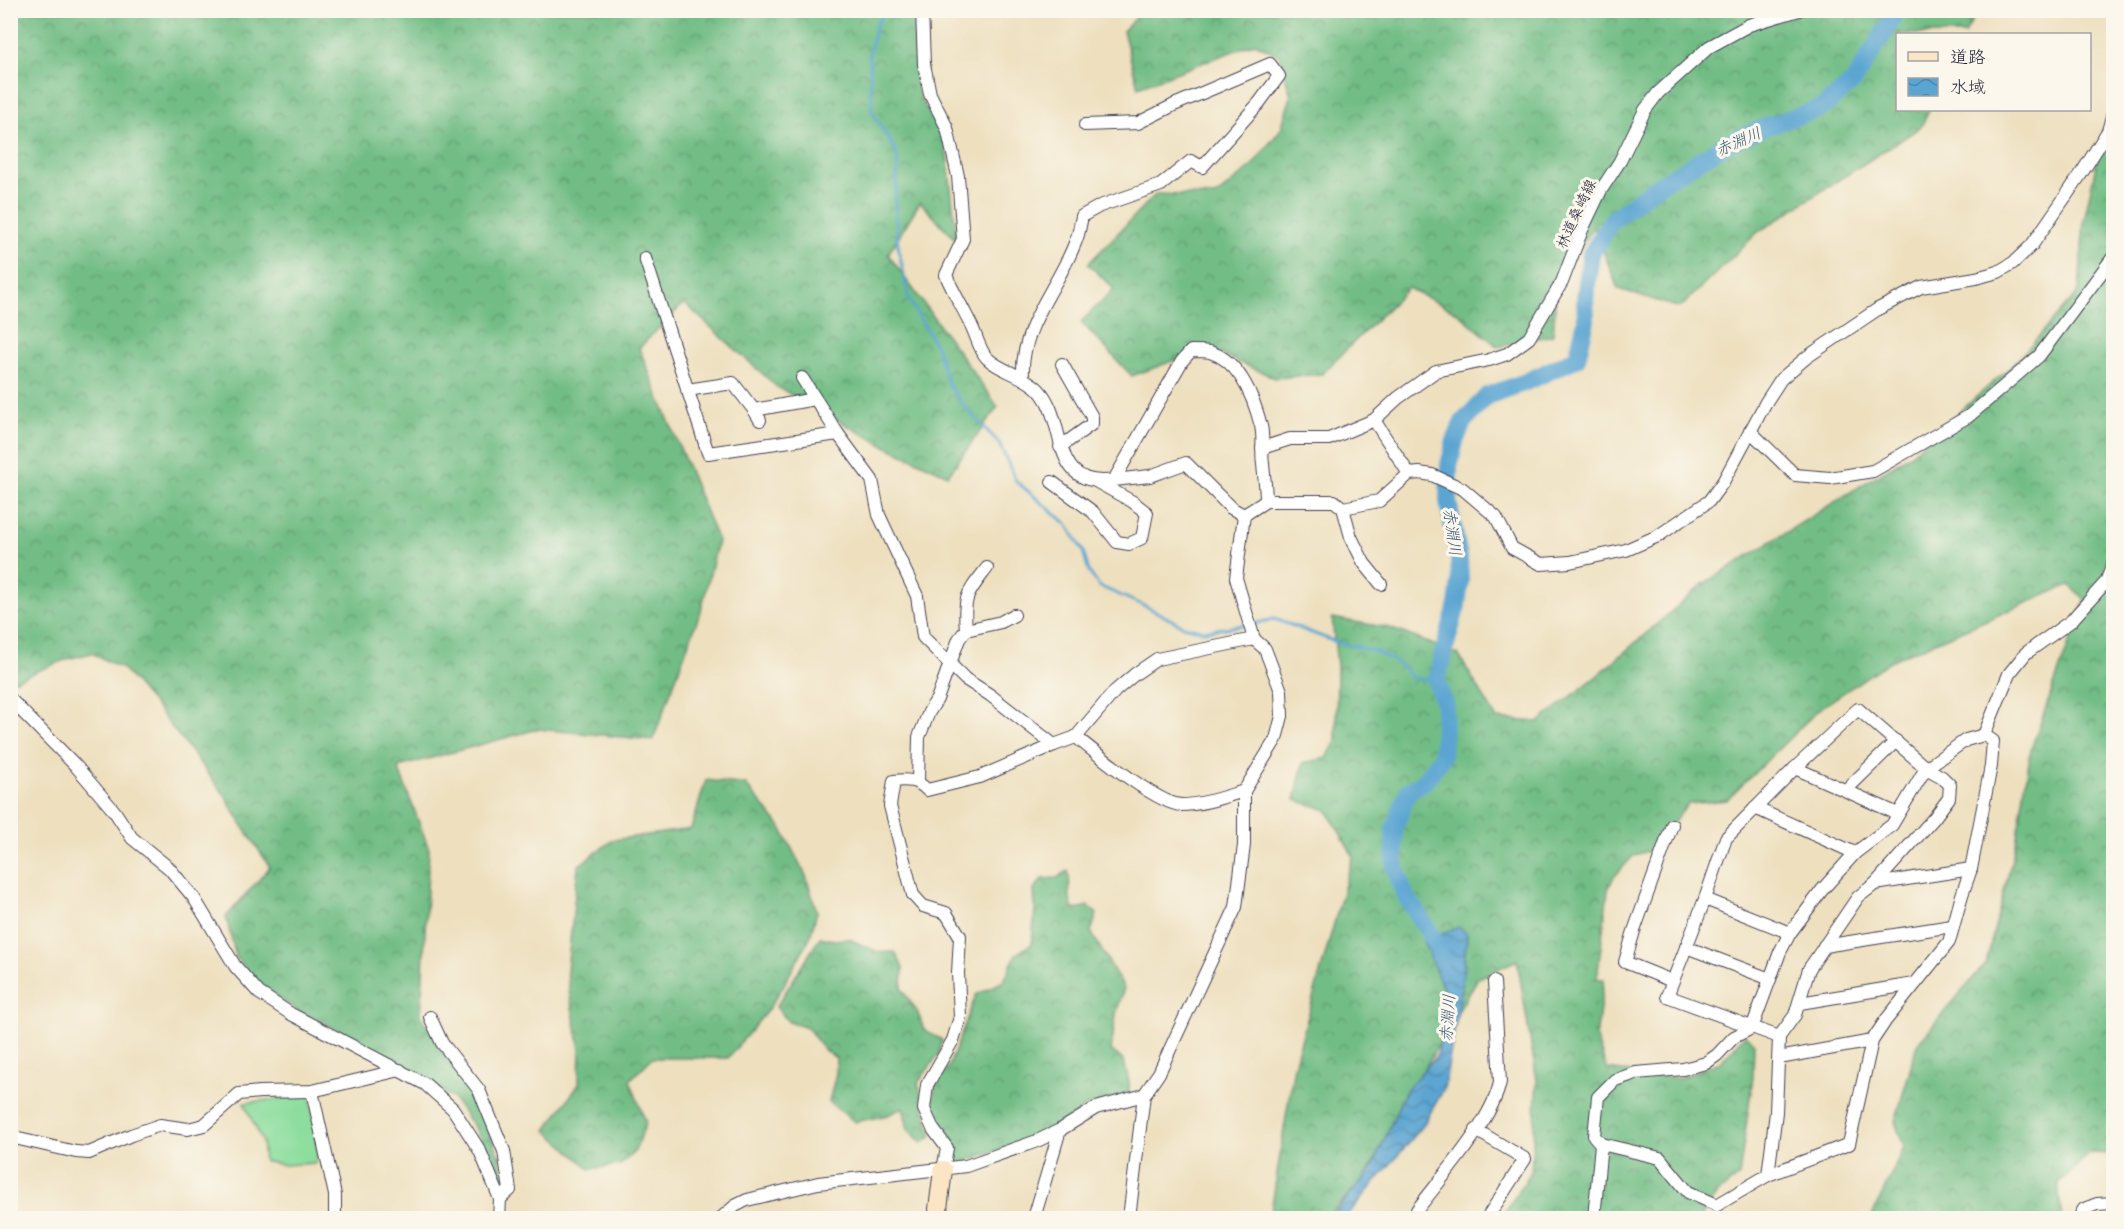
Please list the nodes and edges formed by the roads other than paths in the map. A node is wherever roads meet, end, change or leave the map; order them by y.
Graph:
1 (922, 10) edge
2 (1799, 10) edge
3 (2114, 110) edge
4 (1085, 125) dead end
5 (2114, 256) edge
6 (645, 258) dead end
7 (1062, 364) dead end
8 (1023, 377) junction
9 (802, 378) dead end
10 (687, 390) junction
11 (815, 399) junction
12 (1374, 420) junction
13 (1750, 431) junction
14 (838, 434) junction
15 (1060, 447) junction
16 (1262, 448) junction
17 (1409, 474) junction
18 (1114, 480) junction
19 (1052, 482) dead end
20 (1096, 482) junction
21 (1266, 501) junction
22 (1344, 508) junction
23 (1244, 515) junction
24 (2114, 562) edge
25 (987, 568) dead end
26 (1382, 584) dead end
27 (1014, 615) dead end
28 (966, 630) junction
29 (1253, 636) junction
30 (950, 664) junction
31 (10, 699) edge
32 (1984, 735) junction
33 (1076, 737) junction
34 (1896, 741) junction
35 (1054, 744) junction
36 (1796, 768) junction
37 (1926, 768) junction
38 (918, 783) junction
39 (1846, 790) junction
40 (1244, 791) junction
41 (1755, 808) junction
42 (1898, 814) junction
43 (1672, 825) dead end
44 (1855, 853) junction
45 (1971, 869) junction
46 (1875, 884) junction
47 (1705, 899) junction
48 (1952, 926) junction
49 (1790, 933) junction
50 (1824, 946) junction
51 (1686, 947) junction
52 (1770, 979) junction
53 (1672, 981) junction
54 (1494, 982) dead end
55 (1914, 984) junction
56 (1800, 1003) junction
57 (430, 1017) dead end
58 (1752, 1028) junction
59 (1779, 1037) junction
60 (1872, 1041) junction
61 (1779, 1058) junction
62 (400, 1071) junction
63 (312, 1091) junction
64 (1144, 1095) junction
65 (1060, 1130) junction
66 (1476, 1130) junction
67 (10, 1137) edge
68 (1601, 1144) junction
69 (943, 1170) junction
70 (1768, 1175) junction
71 (500, 1198) junction
72 (2114, 1203) edge
73 (335, 1218) edge
74 (502, 1218) edge
75 (721, 1218) edge
76 (941, 1218) edge
77 (1034, 1218) edge
78 (1129, 1218) edge
79 (1415, 1218) edge
80 (1487, 1218) edge
81 (1594, 1218) edge
82 (2079, 1218) edge

1 - 8 street
2 - 12 street, 林道桑崎線
3 - 13 street
4 - 8 street
5 - 13 street
6 - 10 street
7 - 15 street
8 - 15 street
9 - 11 street
10 - 11 street
10 - 14 street
11 - 14 street
12 - 16 street, 林道桑崎線
12 - 17 street
13 - 17 street
14 - 30 street
15 - 20 street
16 - 18 street
16 - 21 street
17 - 22 street
18 - 20 street
18 - 23 street
19 - 20 street
21 - 22 street
21 - 23 street
22 - 26 street
23 - 29 street
24 - 32 street
25 - 28 street
27 - 28 street
28 - 30 street
29 - 33 street
29 - 40 street
30 - 35 street
30 - 38 street
31 - 62 street
32 - 37 street
32 - 45 street
33 - 35 street
33 - 40 street
34 - 36 street
34 - 37 street
34 - 39 street
35 - 38 street
36 - 39 street
36 - 41 street
37 - 42 street
37 - 46 street
38 - 69 street
39 - 42 street
40 - 64 street
41 - 44 street
41 - 47 street
42 - 44 street
43 - 53 street
44 - 49 street
45 - 46 street
45 - 48 street
46 - 50 street
47 - 49 street
47 - 51 street
48 - 50 street
48 - 55 street
49 - 52 street
50 - 56 street
51 - 52 street
51 - 53 street
52 - 58 street
53 - 58 street
54 - 66 street
55 - 56 street
55 - 60 street
56 - 59 street
57 - 71 street
58 - 59 street
58 - 68 street
59 - 61 street
60 - 61 street
60 - 70 street
61 - 70 street
62 - 63 street
62 - 71 street
63 - 67 street
63 - 73 street
64 - 65 street
64 - 78 street
65 - 69 street
65 - 77 street
66 - 79 street
66 - 80 street
68 - 70 street
68 - 81 street
69 - 75 street
69 - 76 street
71 - 74 street
72 - 82 street

